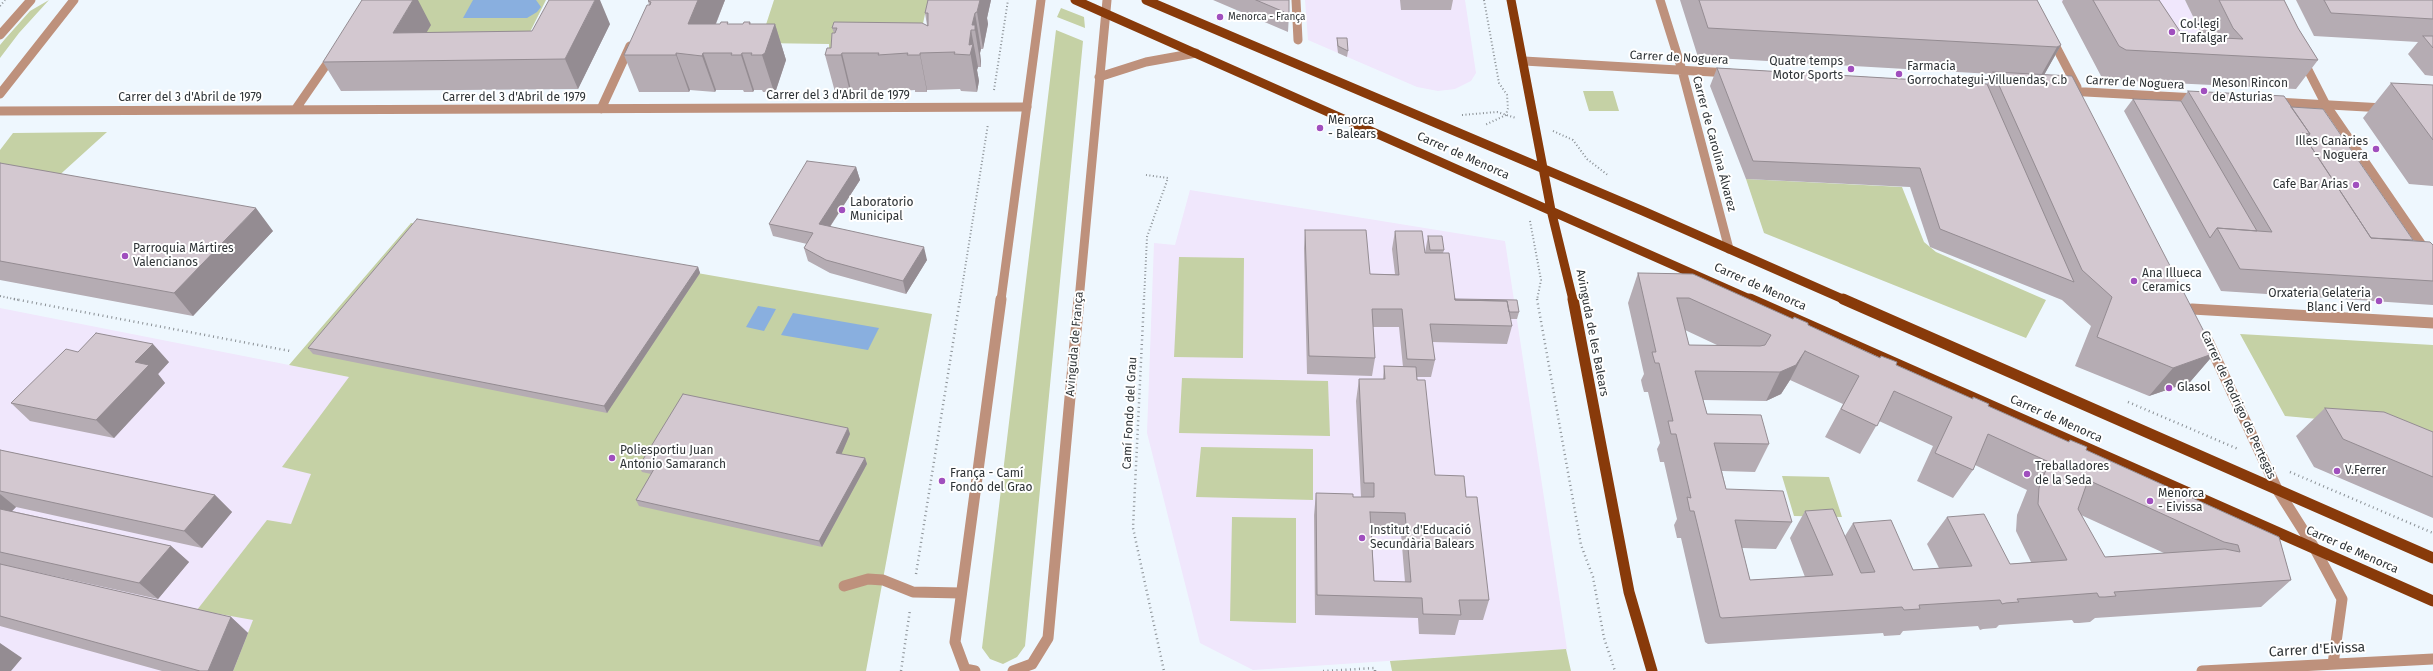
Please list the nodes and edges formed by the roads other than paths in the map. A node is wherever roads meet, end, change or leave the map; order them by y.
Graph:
1 (31, 0) edge
2 (74, 0) edge
3 (1041, 0) edge
4 (1075, 0) edge
5 (1107, 0) edge
6 (1146, 0) edge
7 (1296, 0) edge
8 (1511, 0) edge
9 (1660, 0) edge
10 (1104, 13) junction
11 (2047, 28) edge
12 (0, 35) edge
13 (635, 36) edge
14 (1298, 40) dead end
15 (339, 45) edge
16 (2297, 49) edge
17 (1196, 53) junction
18 (1524, 62) junction
19 (1682, 70) junction
20 (1738, 73) edge
21 (1099, 77) junction
22 (2056, 90) edge
23 (2080, 92) junction
24 (0, 94) edge
25 (2206, 99) edge
26 (2270, 102) edge
27 (2326, 105) junction
28 (2087, 106) edge
29 (1027, 107) junction
30 (602, 109) junction
31 (2395, 109) dead end
32 (0, 110) edge
33 (295, 110) junction
34 (1545, 171) junction
35 (1551, 210) junction
36 (1729, 249) junction
37 (2433, 261) edge
38 (2192, 309) edge
39 (2433, 324) edge
40 (2202, 330) edge
41 (2277, 489) junction
42 (2315, 550) junction
43 (2433, 558) edge
44 (844, 586) dead end
45 (960, 593) junction
46 (2433, 601) edge
47 (2433, 659) edge
48 (2333, 664) junction
49 (975, 671) edge
50 (1013, 671) edge
51 (1652, 671) edge
52 (2202, 671) edge

1 - 12 street
2 - 24 street
3 - 29 street
4 - 10 main road, Carrer de Menorca
5 - 10 street, Avinguda de França
6 - 34 main road, Carrer de Menorca
7 - 14 street
8 - 18 main road, Avinguda de les Balears
9 - 19 street, Carrer de Carolina Álvarez
10 - 17 main road, Carrer de Menorca
10 - 21 street, Avinguda de França
11 - 23 street
13 - 30 street
15 - 33 street
16 - 27 street
17 - 21 street
17 - 35 main road, Carrer de Menorca
18 - 19 street, Carrer de Noguera
18 - 34 main road, Avinguda de les Balears
19 - 20 street, Carrer de Noguera
19 - 36 street, Carrer de Carolina Álvarez
21 - 50 street, Avinguda de França
22 - 23 street, Carrer de Noguera
23 - 25 street, Carrer de Noguera
23 - 28 street
26 - 27 street
27 - 31 street
27 - 37 street
29 - 30 street, Carrer del 3 d'Abril de 1979
29 - 45 street
30 - 33 street, Carrer del 3 d'Abril de 1979
32 - 33 street, Carrer del 3 d'Abril de 1979
34 - 35 main road, Avinguda de les Balears
34 - 36 main road, Carrer de Menorca
35 - 42 main road, Carrer de Menorca
35 - 51 main road, Avinguda de les Balears
36 - 41 main road, Carrer de Menorca
38 - 39 street
40 - 41 street, Carrer de Rodrigo de Pertegàs
41 - 42 street, Carrer de Rodrigo de Pertegàs
41 - 43 main road, Carrer de Menorca
42 - 46 main road, Carrer de Menorca
42 - 48 street, Carrer de Rodrigo de Pertegàs
44 - 45 street
45 - 49 street
47 - 48 street, Carrer d'Eivissa
48 - 52 street, Carrer d'Eivissa

